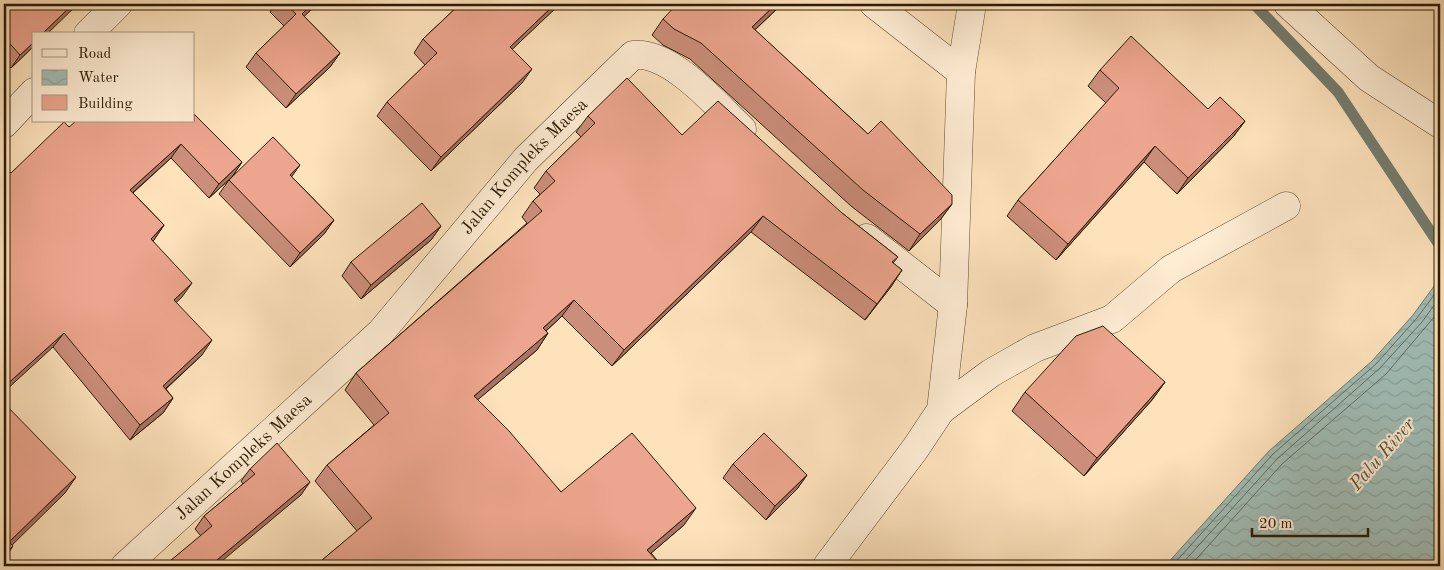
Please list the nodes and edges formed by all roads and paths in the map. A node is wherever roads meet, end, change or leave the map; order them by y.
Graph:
1 (874, 4) edge
2 (972, 4) edge
3 (1288, 4) edge
4 (961, 72) junction
5 (32, 94) edge
6 (4, 124) edge
7 (1439, 124) edge
8 (758, 143) edge
9 (1286, 206) dead end
10 (849, 224) edge
11 (953, 305) junction
12 (941, 410) junction
13 (124, 566) edge
14 (828, 566) edge

1 - 4 street
2 - 4 street
3 - 7 street
4 - 11 street
5 - 6 street
8 - 13 street, Jalan Kompleks Maesa
9 - 12 street
10 - 11 street
11 - 12 street
12 - 14 street

